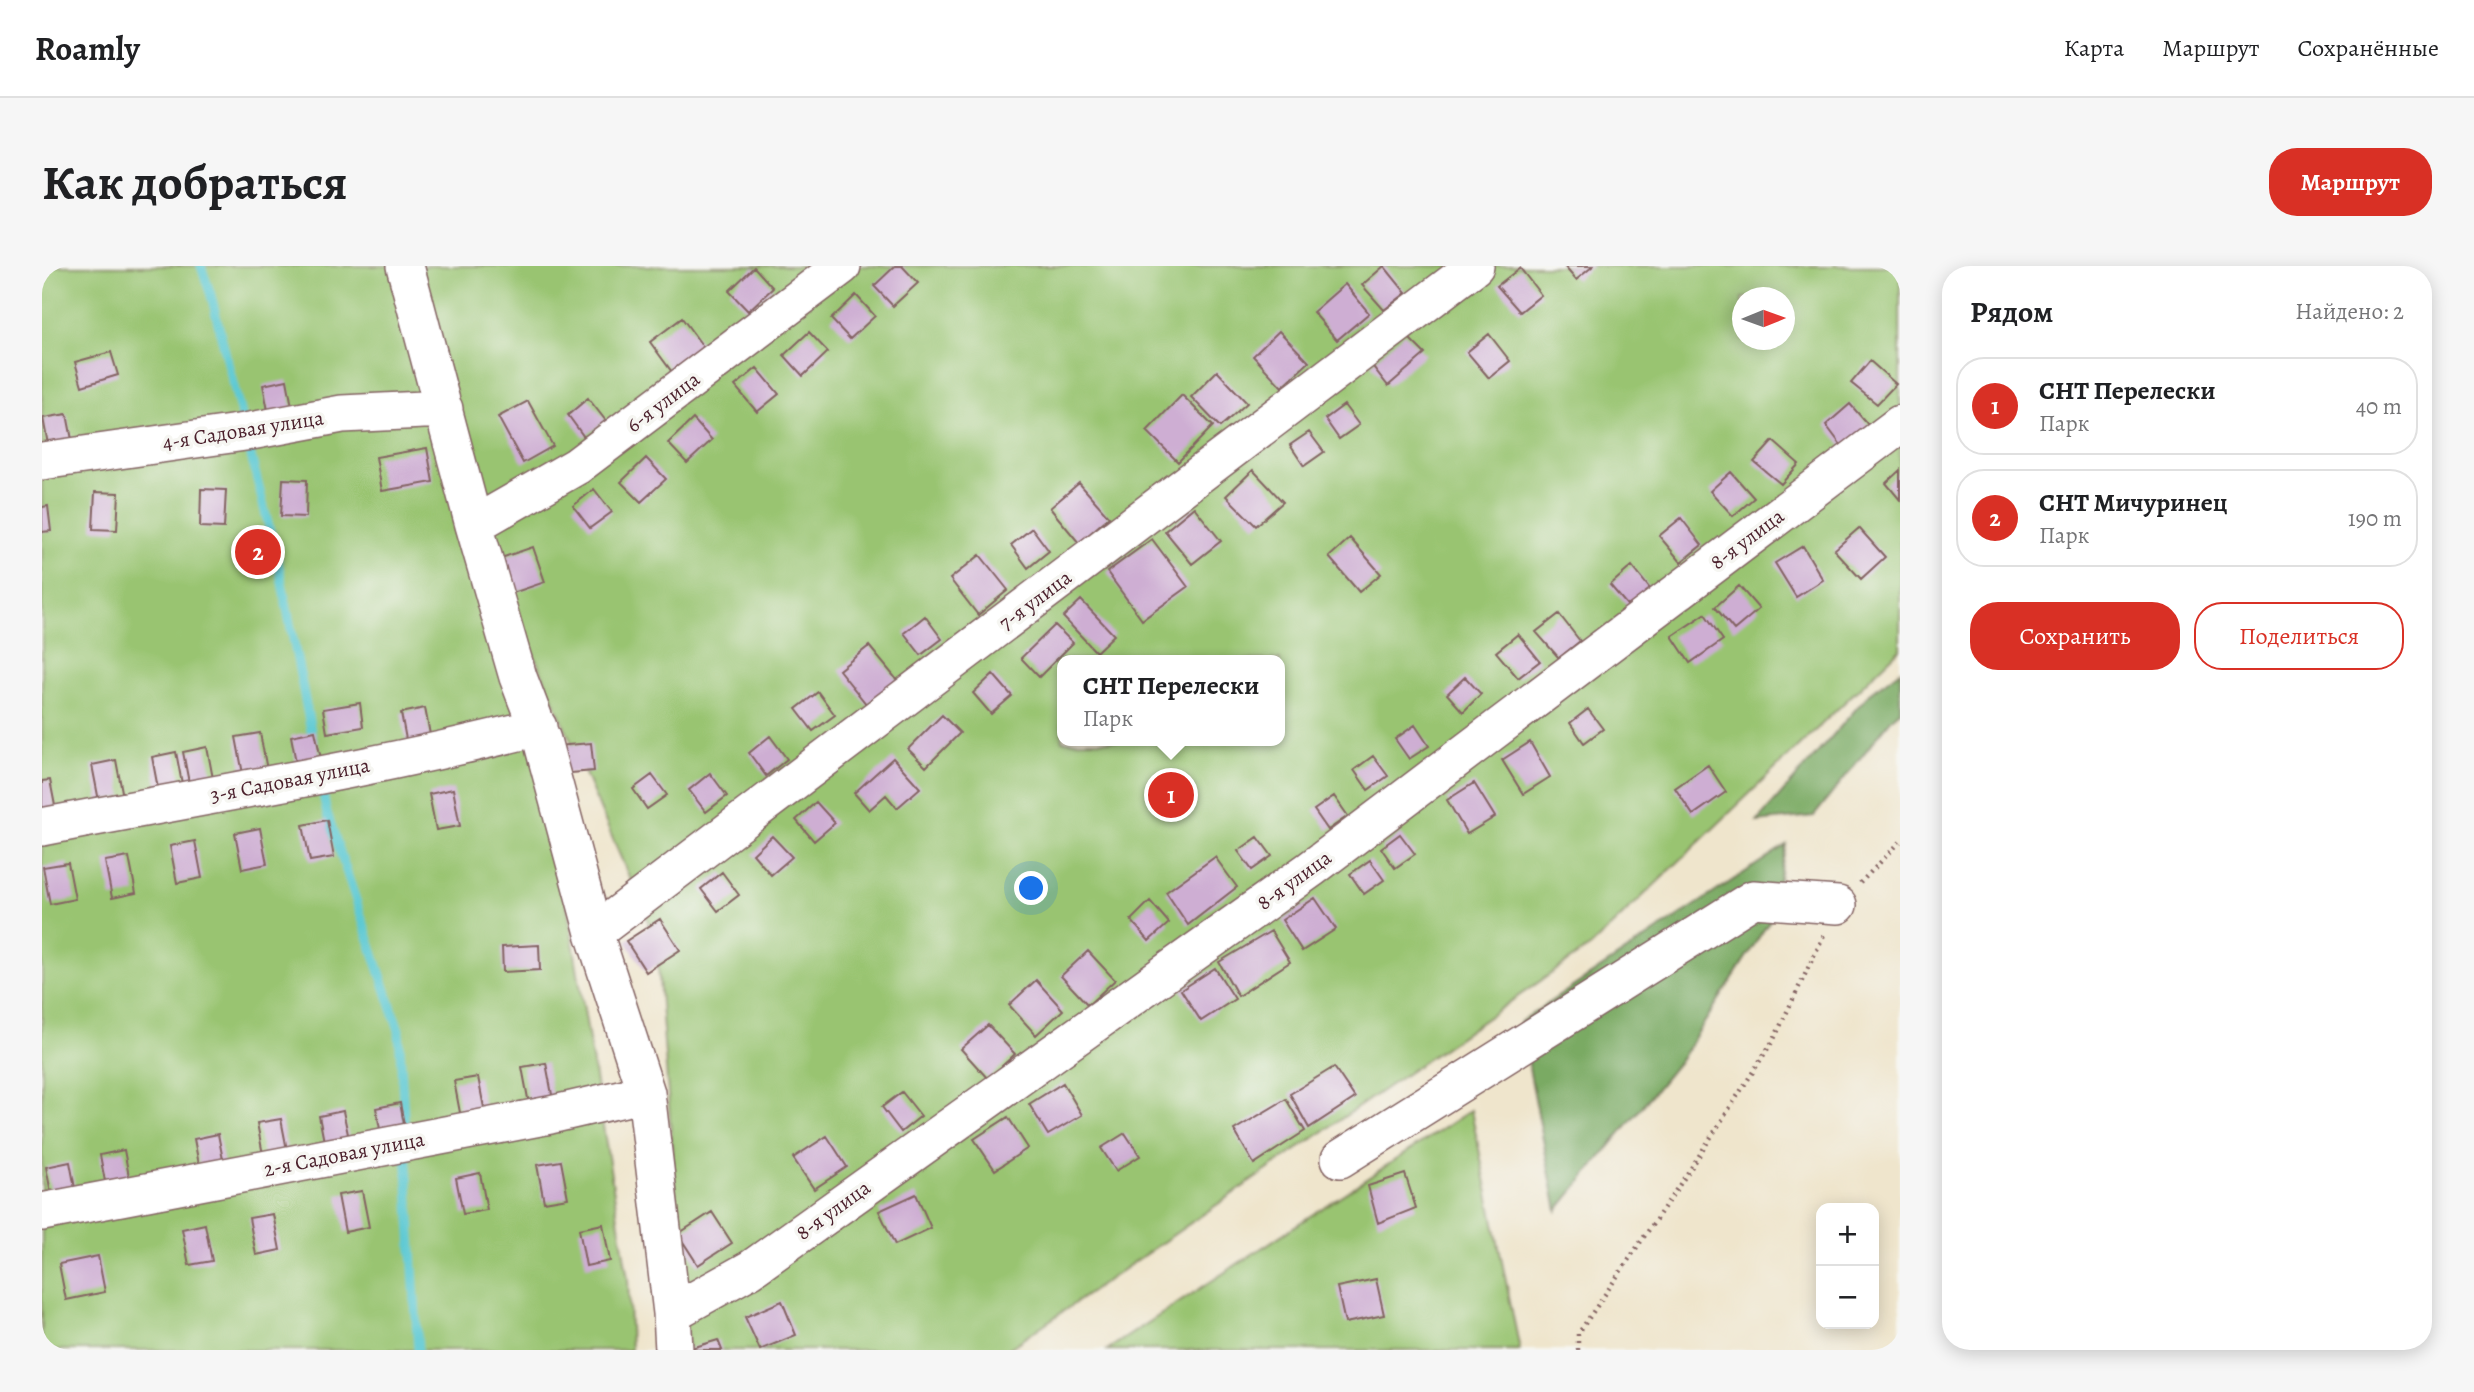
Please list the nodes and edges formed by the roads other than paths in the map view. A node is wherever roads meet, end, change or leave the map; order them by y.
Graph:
1 (405, 266) edge
2 (842, 266) edge
3 (1475, 266) edge
4 (444, 408) junction
5 (1900, 424) edge
6 (42, 461) edge
7 (474, 525) junction
8 (537, 727) junction
9 (42, 827) edge
10 (1838, 905) road end
11 (594, 933) junction
12 (646, 1093) junction
13 (1340, 1159) dead end
14 (42, 1212) edge
15 (672, 1313) junction
16 (674, 1350) edge

1 - 4 street
2 - 7 street, 6-я улица
3 - 11 street, 7-я улица
4 - 6 street, 4-я Садовая улица
4 - 7 street
5 - 15 street, 8-я улица
7 - 8 street
8 - 9 street, 3-я Садовая улица
8 - 11 street
10 - 13 street
11 - 12 street
12 - 14 street, 2-я Садовая улица
12 - 15 street
15 - 16 street

